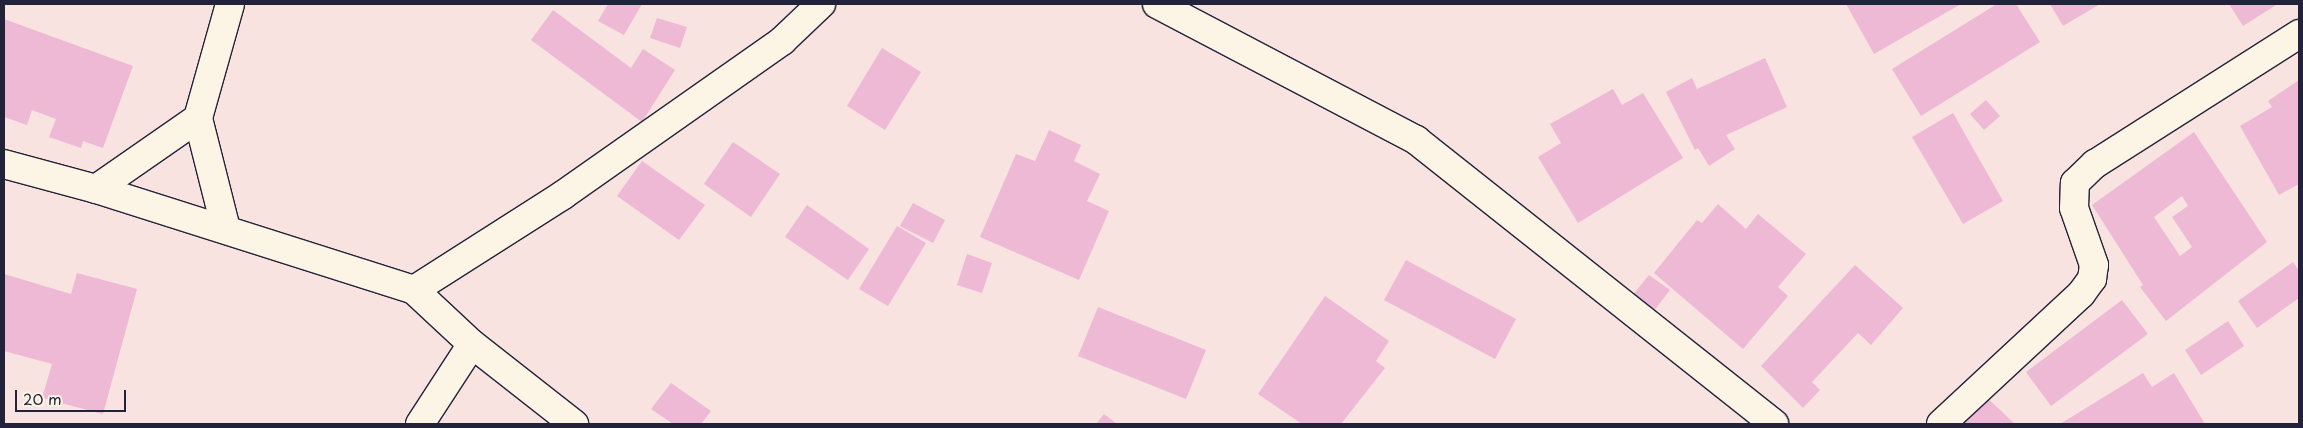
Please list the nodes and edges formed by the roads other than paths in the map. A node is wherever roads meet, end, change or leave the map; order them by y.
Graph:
1 (230, 4) edge
2 (821, 4) edge
3 (1157, 4) edge
4 (2299, 34) edge
5 (198, 118) junction
6 (4, 164) edge
7 (96, 189) junction
8 (226, 229) junction
9 (414, 290) junction
10 (472, 344) junction
11 (420, 424) edge
12 (574, 424) edge
13 (1774, 424) edge
14 (1941, 424) edge

1 - 5 street
2 - 9 street
3 - 13 street
4 - 14 street
5 - 7 street
5 - 8 street
6 - 7 street
7 - 8 street
8 - 9 street
9 - 10 street
10 - 11 street
10 - 12 street

